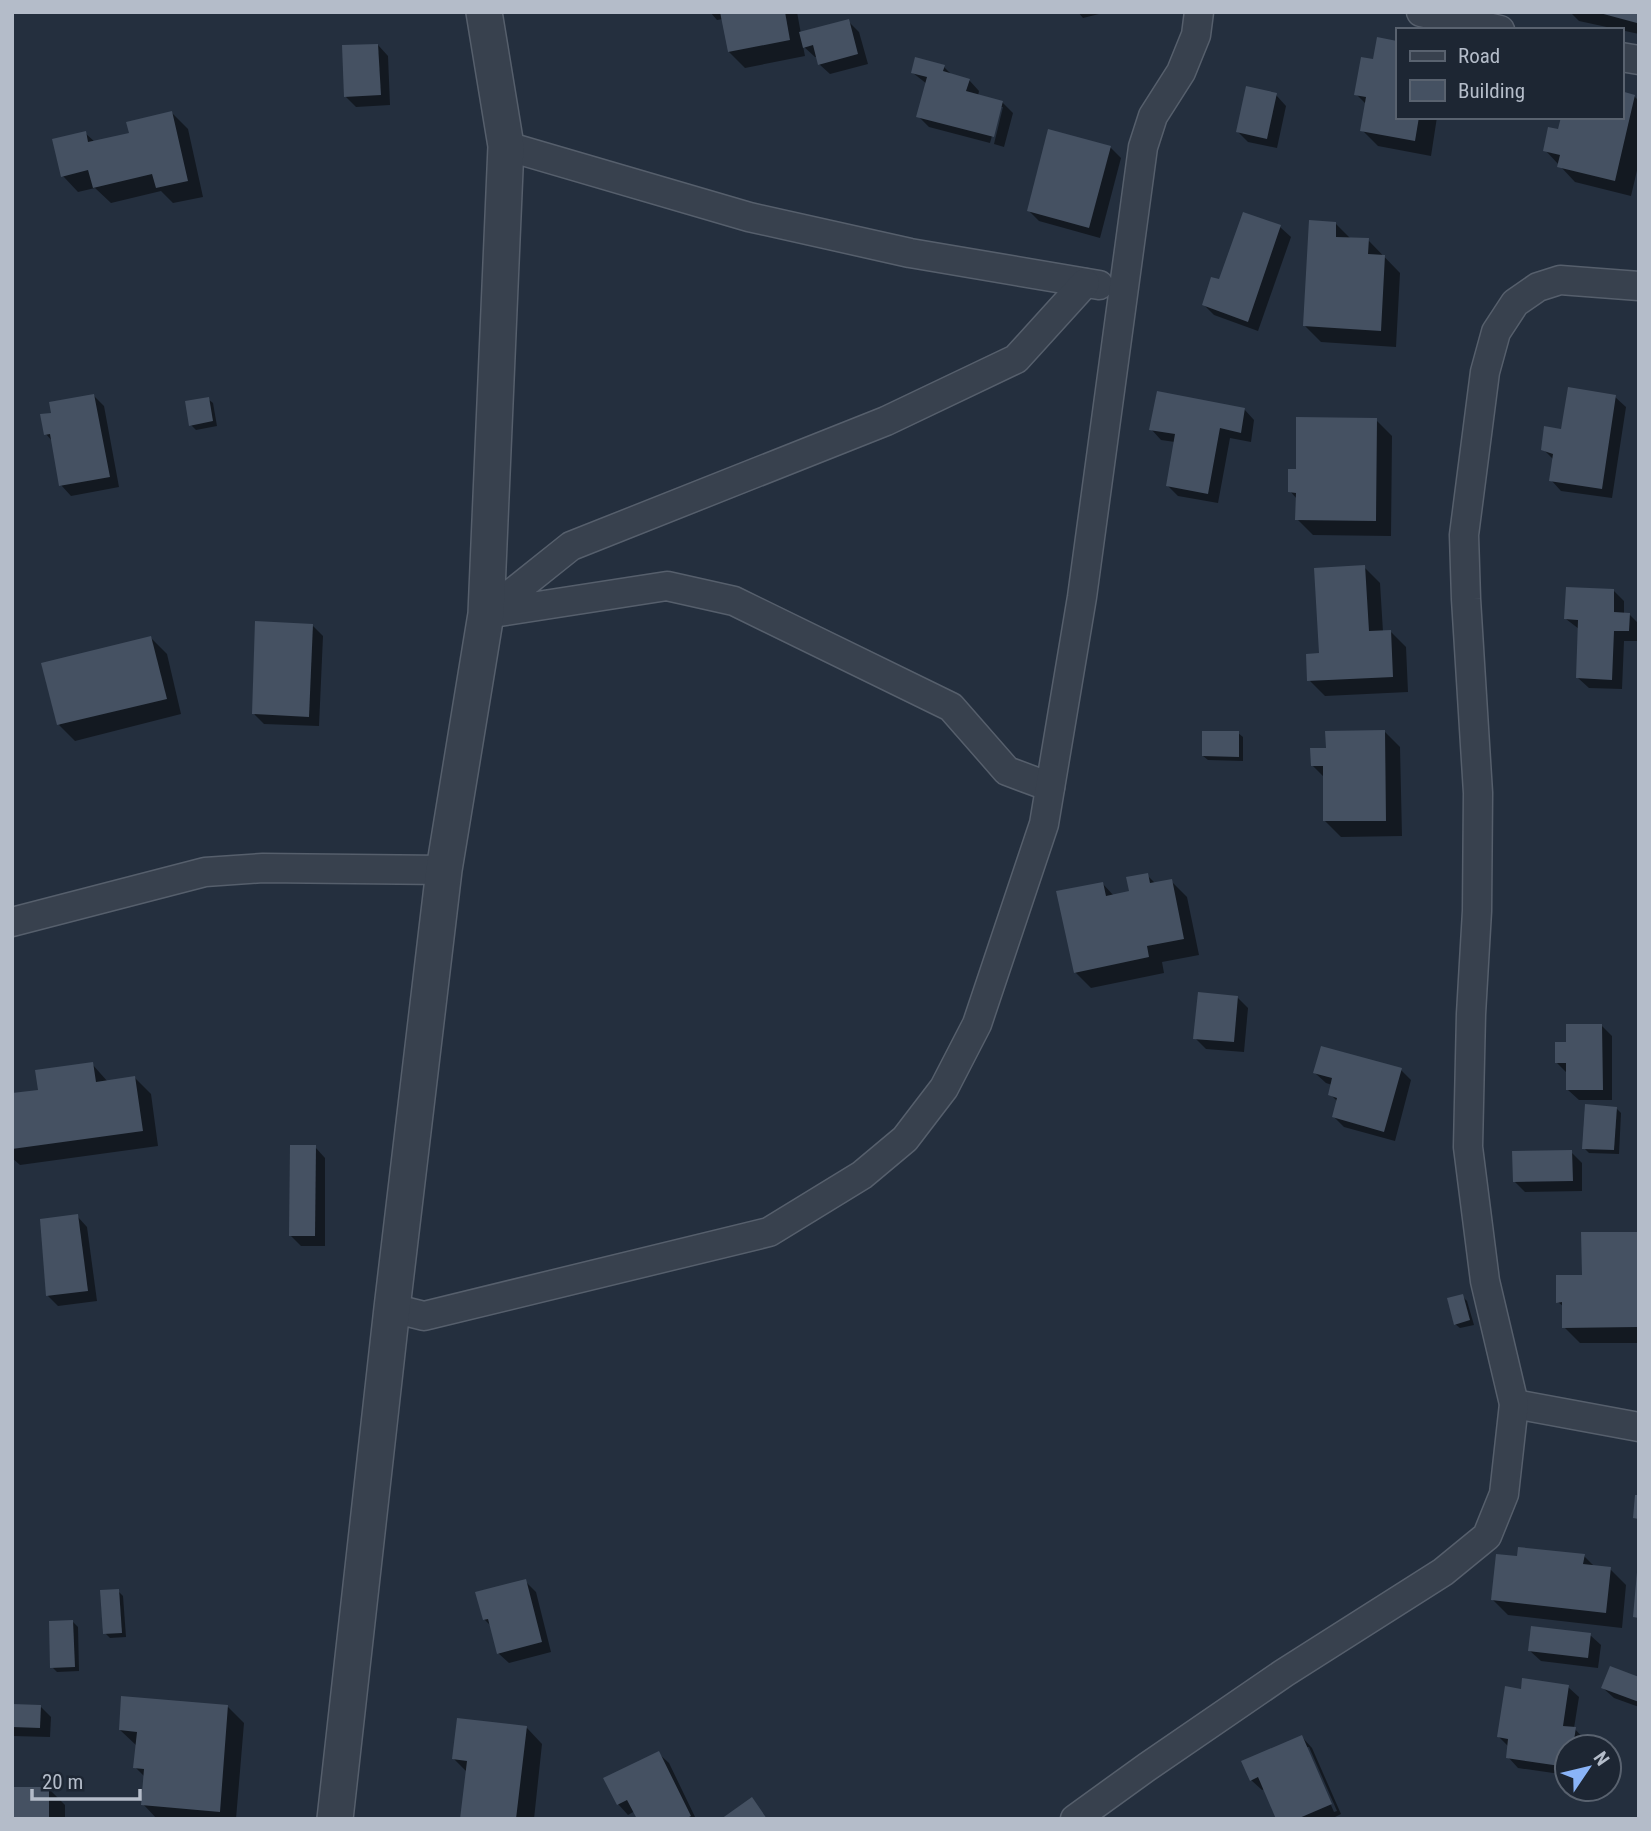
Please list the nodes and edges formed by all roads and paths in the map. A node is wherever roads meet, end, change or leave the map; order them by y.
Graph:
1 (484, 12) edge
2 (1199, 12) edge
3 (1421, 12) edge
4 (1491, 28) edge
5 (506, 146) junction
6 (1086, 283) junction
7 (1639, 286) edge
8 (1124, 289) junction
9 (486, 614) junction
10 (1050, 787) junction
11 (444, 870) junction
12 (12, 922) edge
13 (391, 1308) junction
14 (1514, 1404) junction
15 (1639, 1427) edge
16 (335, 1819) edge
17 (1075, 1819) edge

1 - 5 street
2 - 8 street
3 - 4 street
5 - 6 street
5 - 9 street
6 - 8 street
6 - 9 street
7 - 14 street
8 - 10 street
9 - 10 street
9 - 11 street
10 - 13 street
11 - 12 street
11 - 13 street
13 - 16 street
14 - 15 street
14 - 17 street

